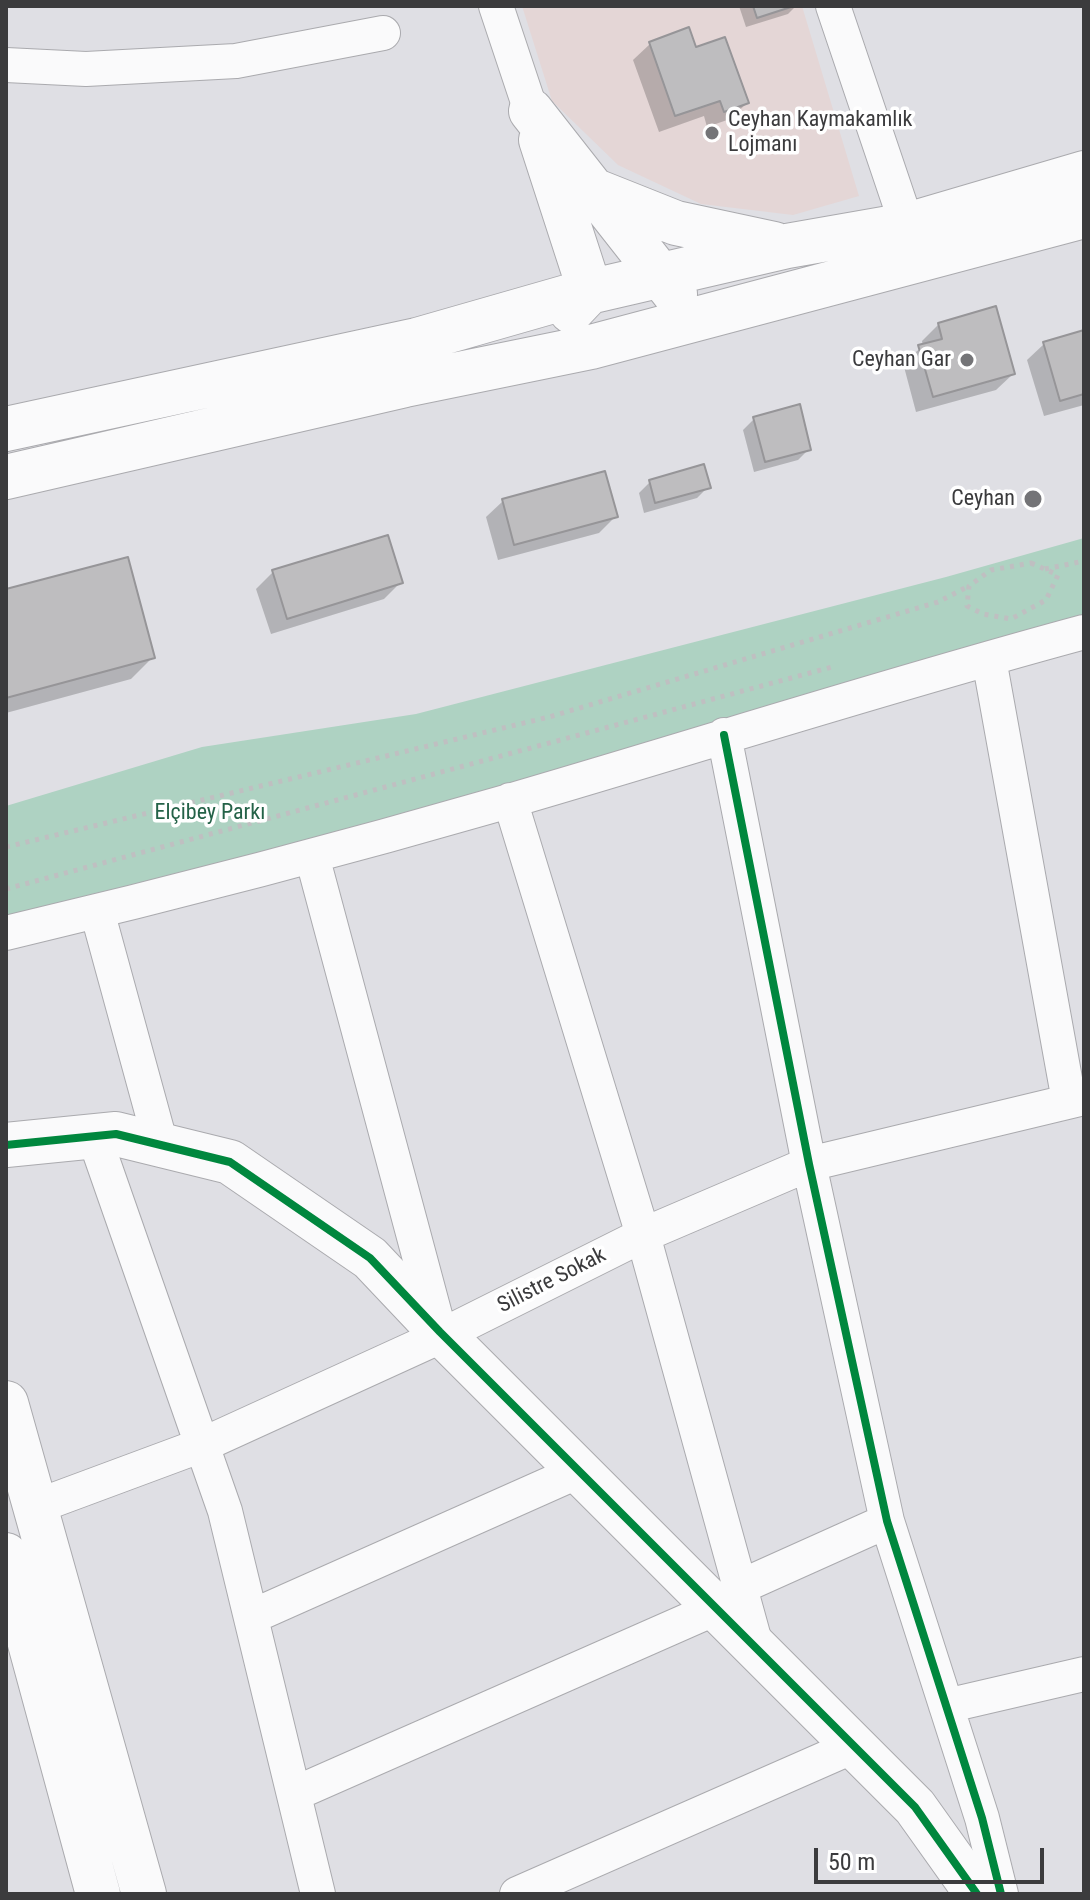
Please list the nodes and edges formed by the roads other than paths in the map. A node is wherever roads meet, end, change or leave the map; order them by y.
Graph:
1 (496, 6) edge
2 (833, 6) edge
3 (383, 33) dead end
4 (6, 65) edge
5 (531, 111) junction
6 (1084, 173) edge
7 (593, 190) junction
8 (1084, 216) edge
9 (907, 225) junction
10 (787, 246) junction
11 (661, 275) junction
12 (590, 291) junction
13 (663, 328) junction
14 (591, 347) junction
15 (6, 429) edge
16 (6, 477) edge
17 (1084, 632) edge
18 (989, 659) junction
19 (724, 735) junction
20 (510, 800) junction
21 (312, 856) junction
22 (97, 911) junction
23 (6, 933) edge
24 (1077, 1100) edge
25 (94, 1136) junction
26 (6, 1145) edge
27 (161, 1145) junction
28 (809, 1164) junction
29 (643, 1235) junction
30 (442, 1333) junction
31 (6, 1403) edge
32 (202, 1445) junction
33 (579, 1471) junction
34 (35, 1507) junction
35 (887, 1521) junction
36 (6, 1555) edge
37 (728, 1597) junction
38 (251, 1617) junction
39 (1084, 1674) edge
40 (946, 1706) junction
41 (854, 1746) junction
42 (294, 1794) junction
43 (98, 1894) edge
44 (144, 1894) edge
45 (318, 1894) edge
46 (517, 1894) edge
47 (977, 1894) edge
48 (1001, 1894) edge

1 - 5 street
2 - 9 street
3 - 4 street
5 - 7 main road
5 - 12 main road
6 - 9 main road
7 - 10 main road
7 - 11 main road
8 - 13 main road
9 - 10 main road
10 - 11 main road
11 - 12 main road
11 - 13 main road
12 - 14 main road
12 - 15 main road
13 - 14 main road
14 - 16 main road
17 - 18 street
18 - 19 street
18 - 24 street
19 - 20 street
19 - 28 street
20 - 21 street
20 - 29 street
21 - 22 street
21 - 30 street
22 - 23 street
22 - 27 street
24 - 28 street, Silistre Sokak
25 - 26 main road
25 - 27 main road
25 - 32 street
27 - 30 main road
28 - 29 street, Silistre Sokak
28 - 35 street
29 - 30 street, Silistre Sokak
29 - 37 street
30 - 32 street, Silistre Sokak
30 - 33 main road
31 - 34 main road
32 - 34 street, Silistre Sokak
32 - 38 street
33 - 37 main road
33 - 38 street
34 - 44 main road
35 - 37 street
35 - 40 street
36 - 43 main road
37 - 41 main road
37 - 42 street
38 - 42 street
39 - 40 street
40 - 48 street
41 - 46 street
41 - 47 main road
42 - 45 street

